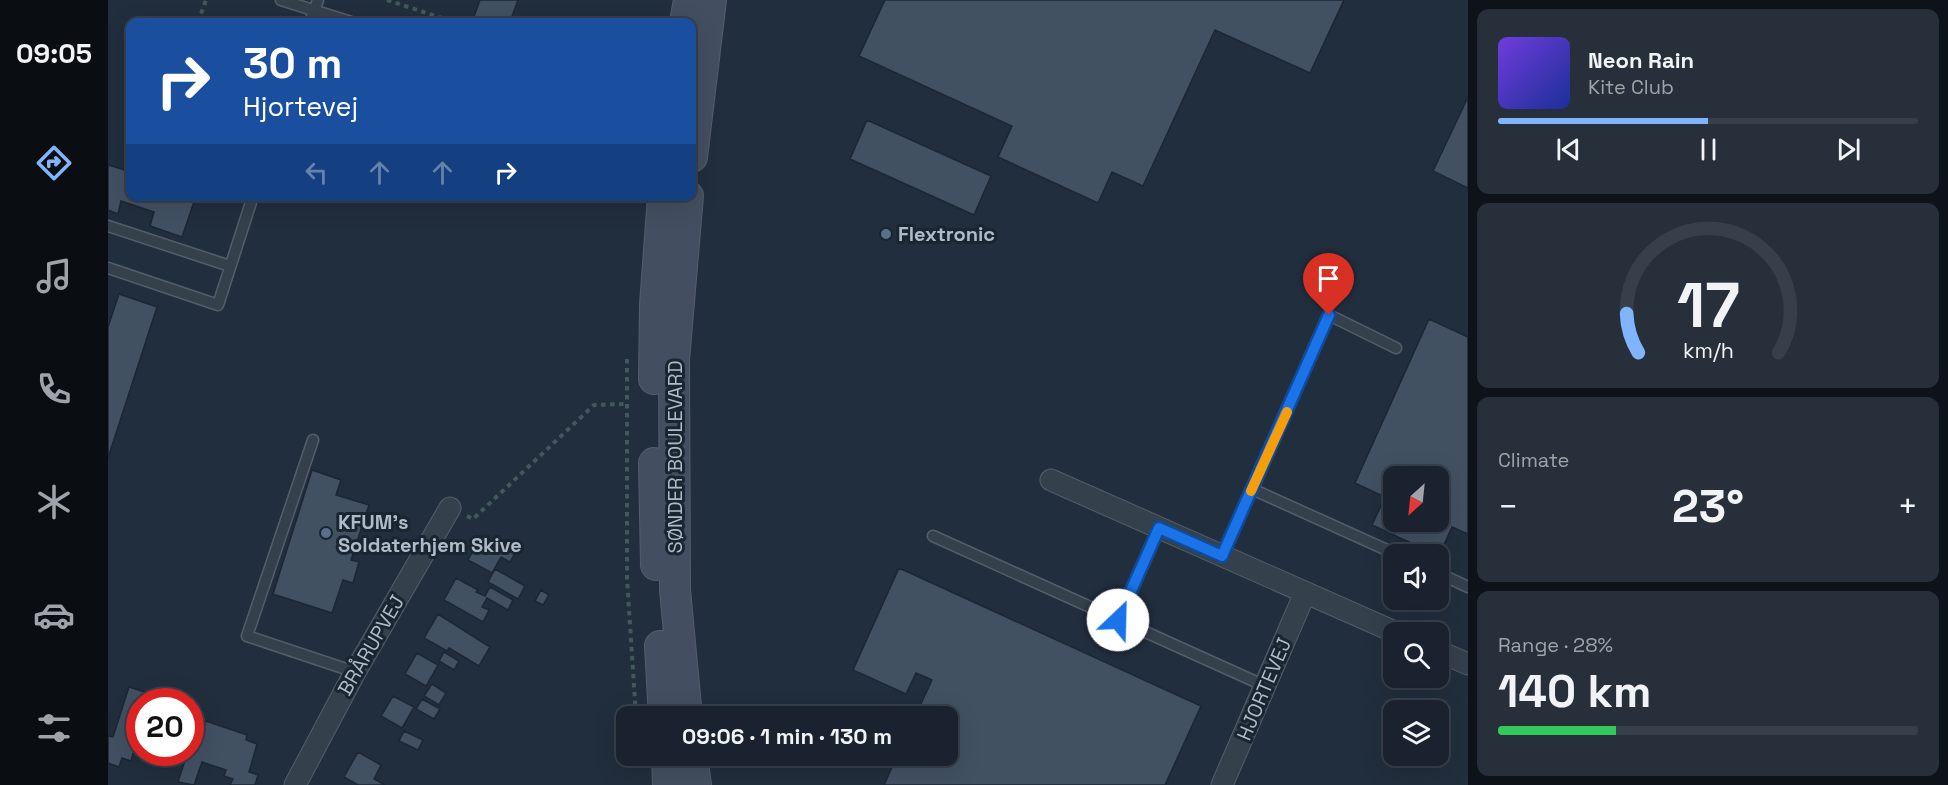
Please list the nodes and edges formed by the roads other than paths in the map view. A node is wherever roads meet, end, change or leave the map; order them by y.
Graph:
1 (281, 0) edge
2 (688, 0) edge
3 (711, 0) edge
4 (316, 5) edge
5 (343, 18) edge
6 (686, 18) edge
7 (696, 104) edge
8 (251, 201) edge
9 (663, 201) edge
10 (688, 201) edge
11 (108, 226) edge
12 (230, 266) junction
13 (108, 268) edge
14 (1396, 348) dead end
15 (313, 440) dead end
16 (1051, 480) dead end
17 (1252, 489) junction
18 (450, 508) road end
19 (1159, 528) junction
20 (933, 536) dead end
21 (1383, 548) edge
22 (1222, 556) junction
23 (1449, 578) edge
24 (1468, 586) edge
25 (1305, 593) junction
26 (1118, 620) junction
27 (1383, 627) edge
28 (1449, 656) edge
29 (1468, 664) edge
30 (355, 672) junction
31 (1265, 686) junction
32 (663, 706) edge
33 (686, 706) edge
34 (667, 766) edge
35 (693, 766) edge
36 (295, 785) edge
37 (668, 785) edge
38 (696, 785) edge
39 (1222, 785) edge

1 - 4 lane
2 - 6 main road
3 - 7 main road
4 - 5 lane
8 - 12 lane
9 - 32 main road, SØNDER BOULEVARD
10 - 33 main road, SØNDER BOULEVARD
11 - 12 lane
12 - 13 lane
14 - 17 lane
15 - 30 lane
16 - 19 street
17 - 21 lane
17 - 22 lane
18 - 30 street, BRÅRUPVEJ
19 - 22 street
19 - 26 lane
20 - 26 lane
22 - 25 street
23 - 24 lane
25 - 27 street
25 - 31 street, HJORTEVEJ
26 - 31 lane
28 - 29 street
30 - 36 street, BRÅRUPVEJ
31 - 39 street, HJORTEVEJ
34 - 37 main road
35 - 38 main road

